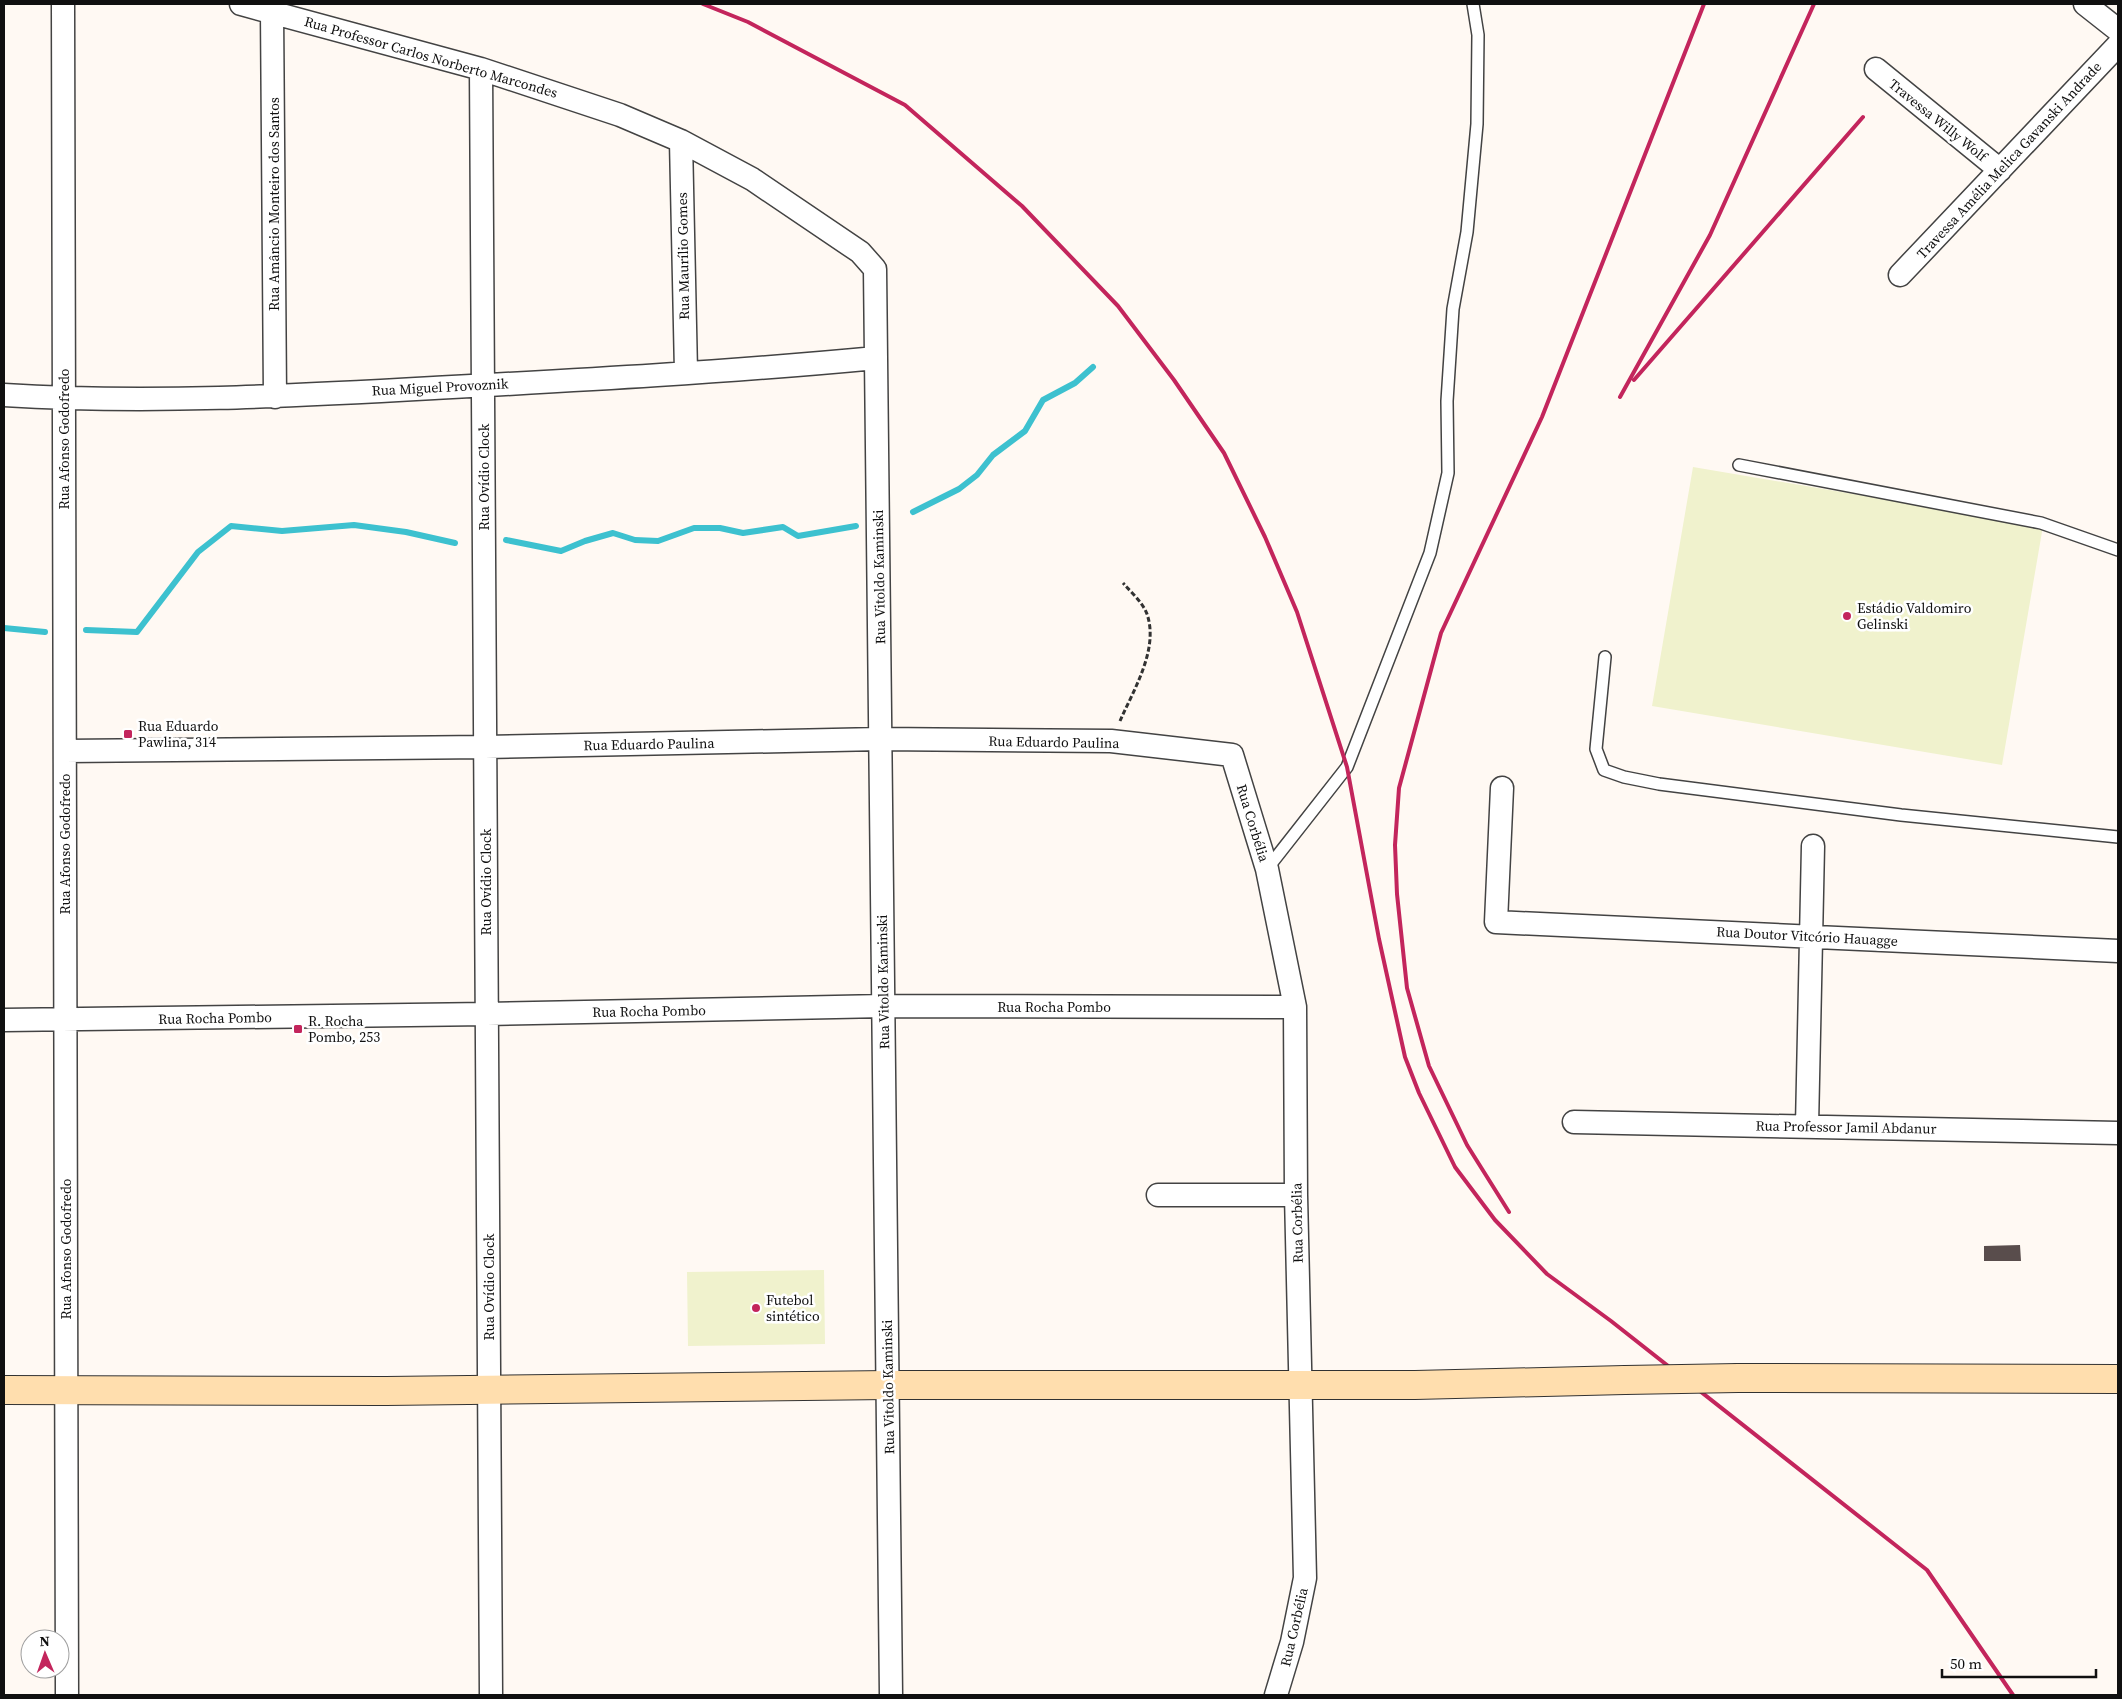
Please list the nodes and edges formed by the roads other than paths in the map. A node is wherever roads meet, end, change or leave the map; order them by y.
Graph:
1 (63, 4) edge
2 (241, 4) edge
3 (1473, 4) edge
4 (2085, 4) edge
5 (272, 11) junction
6 (2118, 30) edge
7 (2118, 45) edge
8 (481, 69) junction
9 (1876, 69) dead end
10 (681, 141) junction
11 (2000, 170) junction
12 (875, 269) joint
13 (1900, 275) dead end
14 (876, 358) junction
15 (686, 372) junction
16 (483, 385) junction
17 (4, 395) edge
18 (275, 397) junction
19 (64, 399) junction
20 (1738, 465) dead end
21 (2118, 550) edge
22 (1605, 657) dead end
23 (880, 740) junction
24 (485, 748) junction
25 (65, 751) junction
26 (1232, 755) joint
27 (1502, 788) dead end
28 (2118, 836) edge
29 (1813, 846) dead end
30 (1267, 868) junction
31 (1811, 936) junction
32 (2118, 951) edge
33 (884, 1006) junction
34 (1295, 1007) junction
35 (487, 1014) junction
36 (4, 1020) edge
37 (65, 1020) junction
38 (1574, 1122) dead end
39 (1807, 1126) junction
40 (2118, 1133) edge
41 (1158, 1195) dead end
42 (1296, 1195) junction
43 (2118, 1379) edge
44 (888, 1384) junction
45 (1301, 1384) junction
46 (489, 1389) junction
47 (4, 1390) edge
48 (66, 1390) junction
49 (65, 1692) edge
50 (491, 1695) edge
51 (891, 1695) edge
52 (1276, 1695) edge

1 - 19 street, Rua Afonso Godofredo
2 - 5 street, Rua Professor Carlos Norberto Marcondes
3 - 30 lane
4 - 6 street
5 - 8 street, Rua Professor Carlos Norberto Marcondes
5 - 18 street, Rua Amâncio Monteiro dos Santos
7 - 11 street, Travessa Amélia Melica Gavanski Andrade
8 - 10 street, Rua Professor Carlos Norberto Marcondes
8 - 16 street, Rua Ovídio Clock
9 - 11 street, Travessa Willy Wolf
10 - 12 street, Rua Professor Carlos Norberto Marcondes
10 - 15 street, Rua Maurílio Gomes
11 - 13 street, Travessa Amélia Melica Gavanski Andrade
12 - 14 street, Rua Vitoldo Kaminski
14 - 15 street, Rua Miguel Provoznik
14 - 23 street, Rua Vitoldo Kaminski
15 - 16 street, Rua Miguel Provoznik
16 - 18 street, Rua Miguel Provoznik
16 - 24 street, Rua Ovídio Clock
17 - 19 street, Rua Miguel Provoznik
18 - 19 street, Rua Miguel Provoznik
19 - 25 street, Rua Afonso Godofredo
20 - 21 lane
22 - 28 lane
23 - 24 street, Rua Eduardo Paulina
23 - 26 street, Rua Eduardo Paulina
23 - 33 street, Rua Vitoldo Kaminski
24 - 25 street, Rua Eduardo Paulina
24 - 35 street, Rua Ovídio Clock
25 - 37 street, Rua Afonso Godofredo
26 - 30 street, Rua Corbélia
27 - 31 street, Rua Doutor Vitcório Hauagge
29 - 31 street
30 - 34 street, Rua Corbélia
31 - 32 street, Rua Doutor Vitcório Hauagge
31 - 39 street
33 - 34 street, Rua Rocha Pombo
33 - 35 street, Rua Rocha Pombo
33 - 44 street, Rua Vitoldo Kaminski
34 - 42 street, Rua Corbélia
35 - 37 street, Rua Rocha Pombo
35 - 46 street, Rua Ovídio Clock
36 - 37 street, Rua Rocha Pombo
37 - 48 street, Rua Afonso Godofredo
38 - 39 street, Rua Professor Jamil Abdanur
39 - 40 street, Rua Professor Jamil Abdanur
41 - 42 street
42 - 45 street, Rua Corbélia
43 - 45 street, bridge
44 - 45 street
44 - 46 street
44 - 51 street, Rua Vitoldo Kaminski
45 - 52 street, Rua Corbélia
46 - 48 street
46 - 50 street, Rua Ovídio Clock
47 - 48 street
48 - 49 street, Rua Afonso Godofredo

